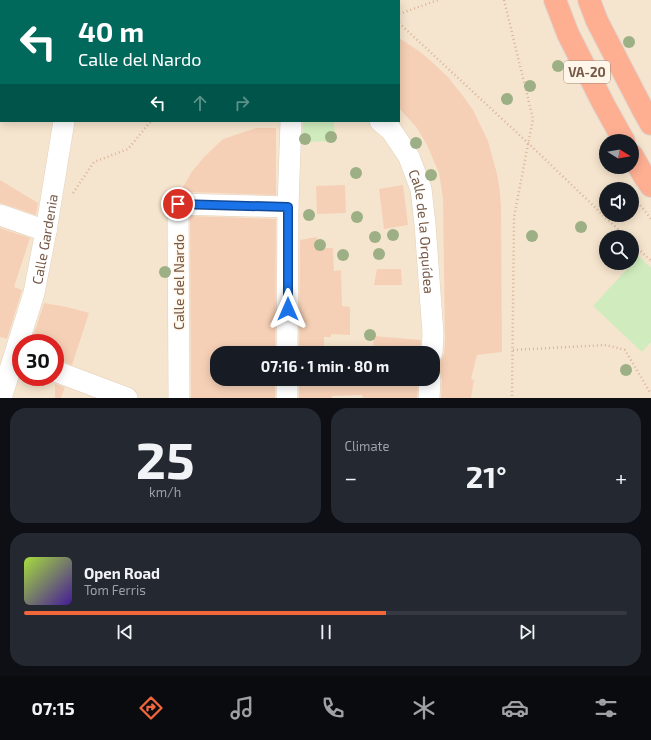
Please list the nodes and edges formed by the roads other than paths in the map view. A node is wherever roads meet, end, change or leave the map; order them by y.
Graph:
1 (555, 0) edge
2 (589, 0) edge
3 (64, 122) edge
4 (291, 122) edge
5 (381, 122) edge
6 (651, 124) edge
7 (620, 134) edge
8 (638, 174) edge
9 (644, 193) edge
10 (288, 207) junction
11 (0, 215) edge
12 (46, 231) junction
13 (19, 334) edge
14 (288, 346) edge
15 (432, 346) edge
16 (12, 355) edge
17 (64, 374) edge
18 (287, 386) edge
19 (430, 386) edge
20 (2, 398) edge
21 (127, 398) edge
22 (179, 398) edge
23 (287, 398) edge
24 (429, 398) edge

1 - 7 highway, VA-20
2 - 6 highway, VA-20
3 - 12 street, Calle Gardenia
4 - 10 street
5 - 15 street, Calle de la Orquídea
8 - 9 highway
10 - 14 street
10 - 22 street, Calle del Nardo
11 - 12 street
12 - 13 street, Calle Gardenia
16 - 20 street, Calle Gardenia
17 - 21 street
18 - 23 street
19 - 24 street

